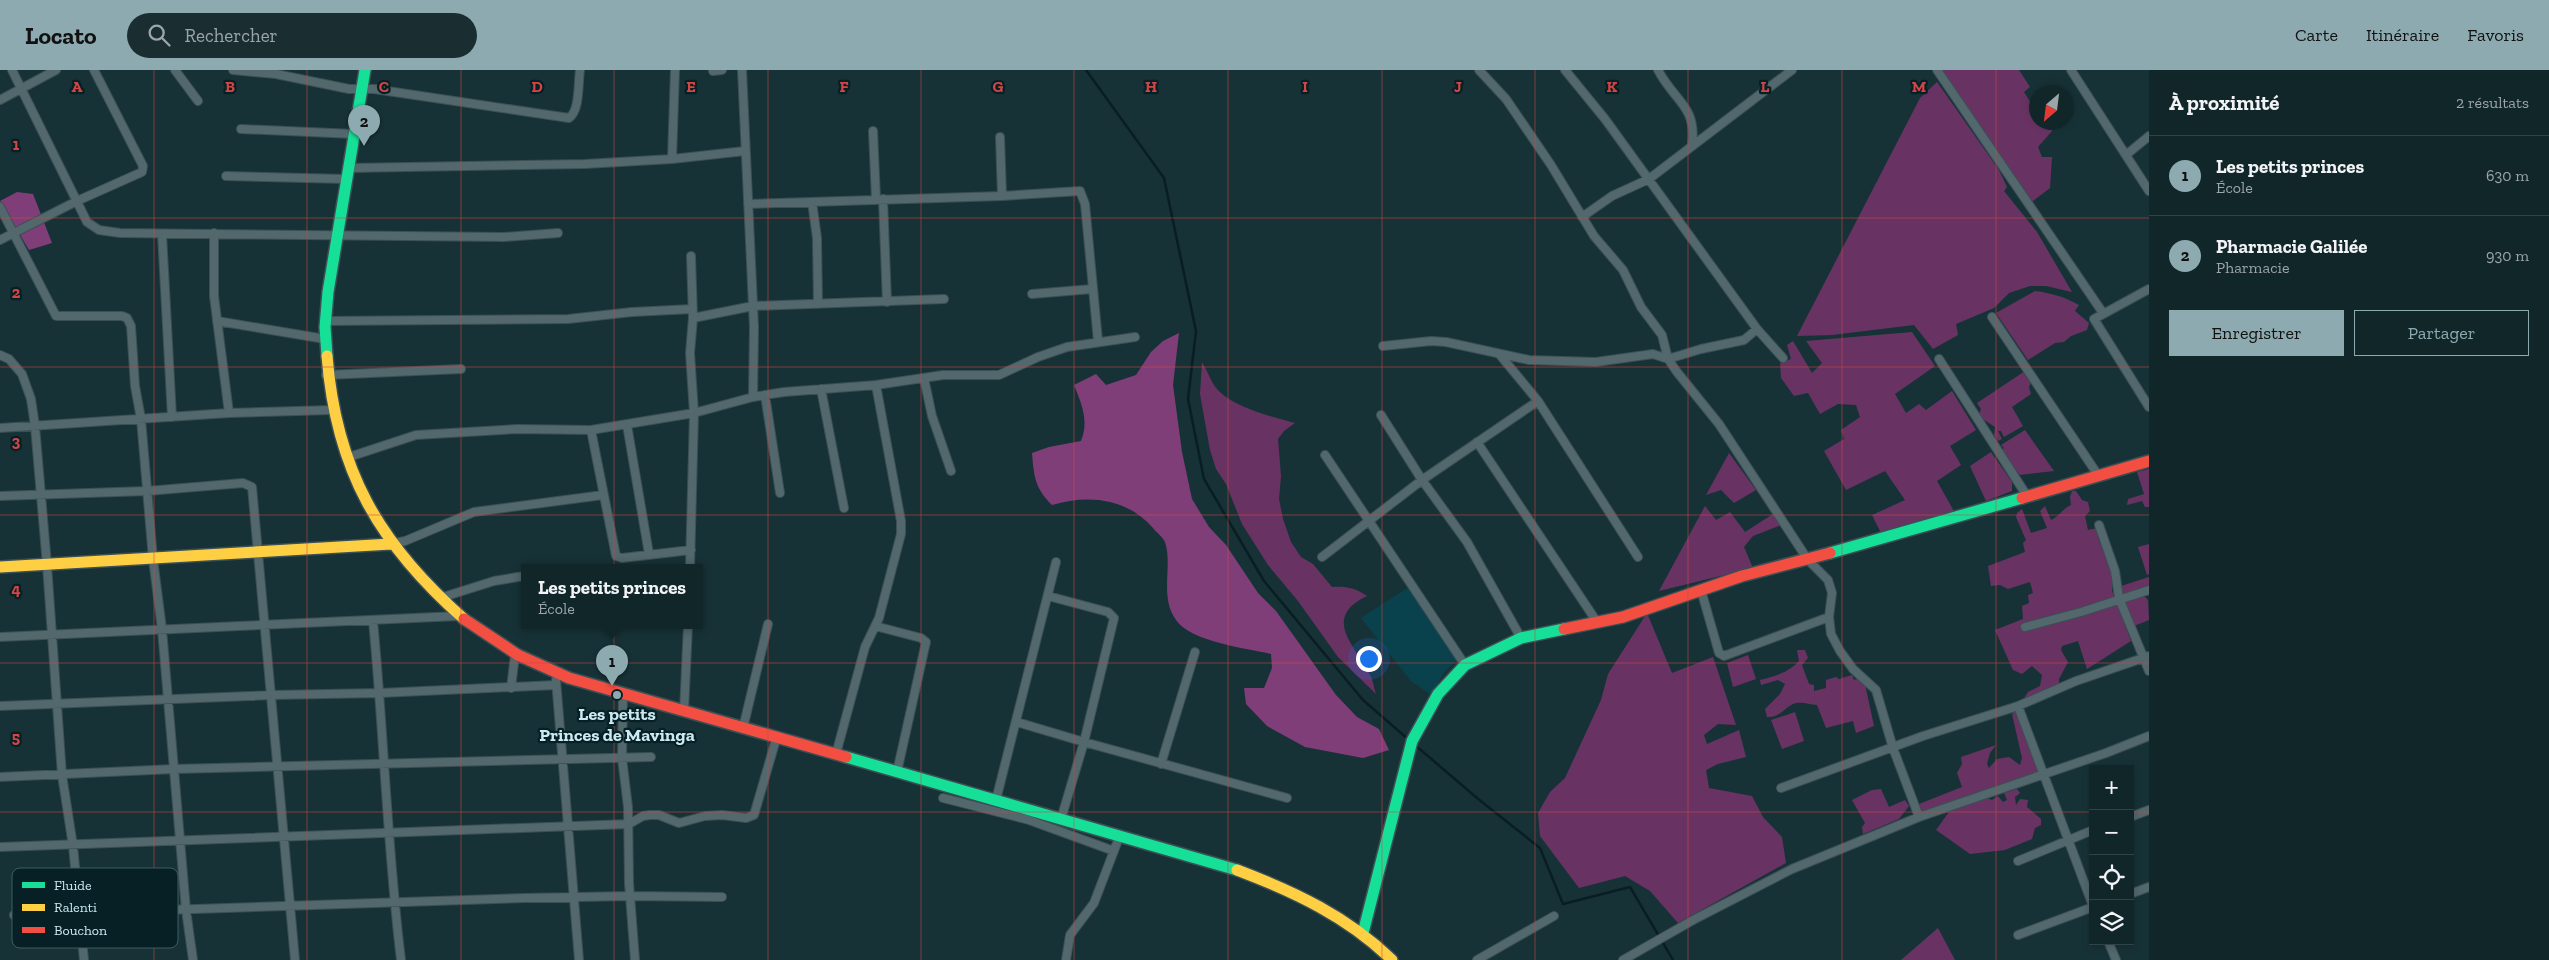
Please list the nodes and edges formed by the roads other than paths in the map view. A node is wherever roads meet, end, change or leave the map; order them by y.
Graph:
1 (12, 70) edge
2 (56, 70) edge
3 (94, 70) edge
4 (176, 70) edge
5 (233, 70) edge
6 (365, 70) edge
7 (580, 70) edge
8 (676, 70) edge
9 (722, 70) edge
10 (742, 70) edge
11 (1479, 70) edge
12 (1658, 70) edge
13 (1792, 70) edge
14 (1937, 70) edge
15 (2071, 70) edge
16 (713, 71) edge
17 (1567, 71) edge
18 (21, 89) junction
19 (362, 89) junction
20 (0, 100) edge
21 (198, 101) dead end
22 (241, 129) dead end
23 (873, 131) dead end
24 (354, 134) junction
25 (2149, 136) edge
26 (1000, 137) dead end
27 (1692, 144) junction
28 (745, 151) junction
29 (2126, 155) junction
30 (672, 159) junction
31 (347, 173) junction
32 (226, 176) dead end
33 (1649, 179) junction
34 (2149, 191) edge
35 (1002, 196) junction
36 (879, 199) junction
37 (77, 201) junction
38 (812, 202) junction
39 (748, 204) junction
40 (0, 207) edge
41 (1582, 217) junction
42 (13, 233) junction
43 (214, 233) junction
44 (558, 233) dead end
45 (162, 234) junction
46 (337, 234) junction
47 (0, 240) edge
48 (691, 256) dead end
49 (1092, 289) junction
50 (2149, 289) edge
51 (1032, 294) dead end
52 (944, 299) dead end
53 (887, 302) junction
54 (818, 304) junction
55 (753, 306) junction
56 (692, 309) junction
57 (2103, 312) junction
58 (1992, 317) dead end
59 (693, 318) junction
60 (218, 321) junction
61 (325, 321) junction
62 (1757, 329) junction
63 (1135, 337) dead end
64 (325, 338) junction
65 (1098, 341) junction
66 (1383, 346) dead end
67 (0, 355) edge
68 (1500, 355) junction
69 (1783, 358) dead end
70 (1668, 359) junction
71 (1939, 359) dead end
72 (461, 369) dead end
73 (326, 375) junction
74 (924, 378) junction
75 (876, 384) junction
76 (821, 389) junction
77 (765, 395) junction
78 (753, 397) junction
79 (1538, 401) junction
80 (2149, 407) edge
81 (331, 410) junction
82 (229, 413) junction
83 (694, 413) junction
84 (1381, 415) dead end
85 (172, 417) junction
86 (141, 419) junction
87 (627, 424) junction
88 (35, 426) junction
89 (0, 428) edge
90 (591, 430) junction
91 (1477, 442) junction
92 (1325, 455) dead end
93 (346, 458) junction
94 (2149, 461) edge
95 (951, 471) dead end
96 (2098, 475) junction
97 (1422, 480) junction
98 (147, 491) junction
99 (780, 493) dead end
100 (41, 495) junction
101 (603, 495) junction
102 (0, 496) edge
103 (2027, 496) junction
104 (844, 508) dead end
105 (1370, 521) junction
106 (2099, 525) dead end
107 (391, 544) junction
108 (691, 550) junction
109 (259, 552) junction
110 (649, 554) junction
111 (1638, 557) dead end
112 (1322, 558) dead end
113 (153, 559) junction
114 (1808, 560) junction
115 (1056, 562) dead end
116 (47, 564) junction
117 (690, 564) edge
118 (0, 567) edge
119 (521, 576) edge
120 (1700, 590) junction
121 (2149, 590) edge
122 (1048, 596) junction
123 (439, 598) junction
124 (2119, 598) junction
125 (458, 616) junction
126 (1829, 617) junction
127 (373, 621) junction
128 (1597, 622) junction
129 (266, 624) junction
130 (768, 624) dead end
131 (875, 626) junction
132 (2025, 628) dead end
133 (162, 629) junction
134 (688, 629) edge
135 (51, 635) junction
136 (0, 637) edge
137 (1521, 638) junction
138 (1195, 652) dead end
139 (515, 654) junction
140 (2147, 657) edge
141 (1465, 665) junction
142 (2149, 671) edge
143 (556, 679) junction
144 (511, 688) junction
145 (623, 693) junction
146 (380, 694) junction
147 (272, 695) junction
148 (168, 700) junction
149 (58, 704) junction
150 (0, 706) edge
151 (2018, 706) junction
152 (684, 711) junction
153 (1018, 722) junction
154 (743, 728) junction
155 (777, 736) junction
156 (2149, 736) edge
157 (1084, 742) junction
158 (1894, 748) junction
159 (836, 754) junction
160 (651, 757) dead end
161 (622, 758) junction
162 (563, 760) junction
163 (384, 764) junction
164 (1161, 764) junction
165 (278, 767) junction
166 (174, 769) junction
167 (897, 772) junction
168 (62, 774) junction
169 (2043, 775) junction
170 (0, 777) edge
171 (1781, 788) dead end
172 (943, 798) dead end
173 (1287, 798) dead end
174 (996, 800) junction
175 (2149, 810) edge
176 (2134, 816) edge
177 (1920, 817) junction
178 (1062, 819) junction
179 (628, 824) junction
180 (570, 827) junction
181 (388, 831) junction
182 (2089, 832) edge
183 (1120, 835) junction
184 (285, 837) junction
185 (2067, 840) junction
186 (180, 841) junction
187 (73, 846) junction
188 (0, 847) edge
189 (1114, 851) junction
190 (2018, 861) dead end
191 (76, 868) edge
192 (2149, 887) edge
193 (2134, 893) edge
194 (630, 896) junction
195 (722, 897) dead end
196 (574, 898) junction
197 (2091, 900) edge
198 (394, 902) junction
199 (290, 906) junction
200 (2089, 908) edge
201 (178, 910) edge
202 (186, 910) junction
203 (1554, 916) dead end
204 (1363, 933) junction
205 (2018, 935) dead end
206 (2110, 945) edge
207 (193, 960) edge
208 (294, 960) edge
209 (401, 960) edge
210 (579, 960) edge
211 (635, 960) edge
212 (1066, 960) edge
213 (1392, 960) edge
214 (1477, 960) edge
215 (1623, 960) edge
216 (2116, 960) edge

1 - 18 street
2 - 18 street
3 - 37 street
4 - 21 street
5 - 19 street
6 - 19 main road
7 - 19 street
8 - 30 street
9 - 16 street
10 - 28 street
11 - 41 street
12 - 27 street
13 - 27 street
14 - 57 street
15 - 29 street
17 - 33 street
18 - 20 street
18 - 37 street
19 - 24 main road
22 - 24 street
23 - 36 street
24 - 31 main road
25 - 29 street
26 - 35 street
27 - 33 street
28 - 30 street
28 - 39 street
29 - 34 street
30 - 31 street
31 - 32 street
31 - 46 main road
33 - 41 street
33 - 62 street
35 - 36 street
35 - 49 street
36 - 38 street
36 - 53 street
37 - 42 street
37 - 45 street
38 - 39 street
38 - 54 street
39 - 55 street
40 - 42 street
41 - 70 street
42 - 47 street
42 - 86 street
43 - 45 street
43 - 46 street
43 - 60 street
44 - 46 street
45 - 85 street
46 - 61 main road
48 - 56 street
49 - 51 street
49 - 65 street
50 - 57 street
52 - 53 street
53 - 54 street
54 - 55 street
55 - 59 street
55 - 78 street
56 - 59 street
56 - 61 street
57 - 80 street
58 - 96 street
59 - 83 street
60 - 64 street
60 - 82 street
61 - 64 main road
62 - 69 street
62 - 70 street
63 - 65 street
64 - 73 main road
65 - 74 street
66 - 68 street
67 - 88 street
68 - 70 street
68 - 79 street
70 - 114 street
71 - 103 street
72 - 73 street
73 - 81 main road
74 - 75 street
74 - 95 street
75 - 76 street
75 - 131 street
76 - 77 street
76 - 104 street
77 - 78 street
77 - 99 street
78 - 83 street
79 - 91 street
79 - 111 street
81 - 82 street
81 - 93 main road
82 - 85 street
83 - 87 street
83 - 108 street
84 - 97 street
85 - 86 street
86 - 88 street
86 - 98 street
87 - 90 street
87 - 110 street
88 - 89 street
88 - 100 street
90 - 93 street
90 - 101 street
91 - 97 street
91 - 128 street
92 - 105 street
93 - 107 main road
94 - 96 main road
96 - 103 main road
97 - 105 street
97 - 137 street
98 - 100 street
98 - 109 street
98 - 113 street
100 - 102 street
100 - 116 street
101 - 107 street
101 - 110 street
103 - 114 main road
105 - 112 street
105 - 141 street
106 - 124 street
107 - 109 main road
107 - 123 main road
108 - 110 street
108 - 117 street
109 - 113 main road
109 - 129 street
113 - 116 main road
113 - 133 street
114 - 120 main road
114 - 126 street
115 - 122 street
116 - 118 main road
116 - 135 street
119 - 123 street
120 - 126 street
120 - 128 main road
121 - 124 street
122 - 153 street
122 - 157 street
123 - 125 main road
124 - 132 street
124 - 140 street
125 - 127 street
125 - 139 main road
126 - 158 street
127 - 129 street
127 - 146 street
128 - 137 main road
129 - 133 street
129 - 147 street
130 - 154 street
131 - 159 street
131 - 167 street
133 - 135 street
133 - 148 street
134 - 152 street
135 - 136 street
135 - 149 street
137 - 141 main road
138 - 164 street
139 - 143 main road
139 - 144 street
140 - 142 street
140 - 151 street
141 - 204 main road
143 - 144 street
143 - 145 main road
143 - 162 street
144 - 146 street
145 - 152 main road
145 - 161 street
146 - 147 street
146 - 163 street
147 - 148 street
147 - 165 street
148 - 149 street
148 - 166 street
149 - 150 street
149 - 168 street
151 - 158 street
151 - 169 street
152 - 154 main road
153 - 157 street
153 - 174 street
154 - 155 main road
155 - 159 main road
155 - 179 street
156 - 169 street
157 - 164 street
157 - 178 street
158 - 171 street
158 - 177 street
159 - 167 main road
160 - 161 street
161 - 162 street
161 - 179 street
162 - 163 street
162 - 180 street
163 - 165 street
163 - 181 street
164 - 173 street
165 - 166 street
165 - 184 street
166 - 168 street
166 - 186 street
167 - 174 main road
168 - 170 street
168 - 187 street
169 - 177 street
169 - 185 street
172 - 189 street
174 - 178 main road
175 - 176 street
177 - 215 street
178 - 183 main road
179 - 180 street
179 - 194 street
180 - 181 street
180 - 196 street
181 - 184 street
181 - 198 street
182 - 185 street
183 - 189 street
183 - 204 main road
184 - 186 street
184 - 199 street
185 - 190 street
185 - 197 street
186 - 187 street
186 - 202 street
187 - 188 street
187 - 191 street
189 - 212 street
192 - 193 street
194 - 195 street
194 - 196 street
194 - 211 street
196 - 198 street
196 - 210 street
198 - 199 street
198 - 209 street
199 - 202 street
199 - 208 street
200 - 205 street
201 - 202 street
202 - 207 street
203 - 214 street
204 - 213 main road
206 - 216 street

